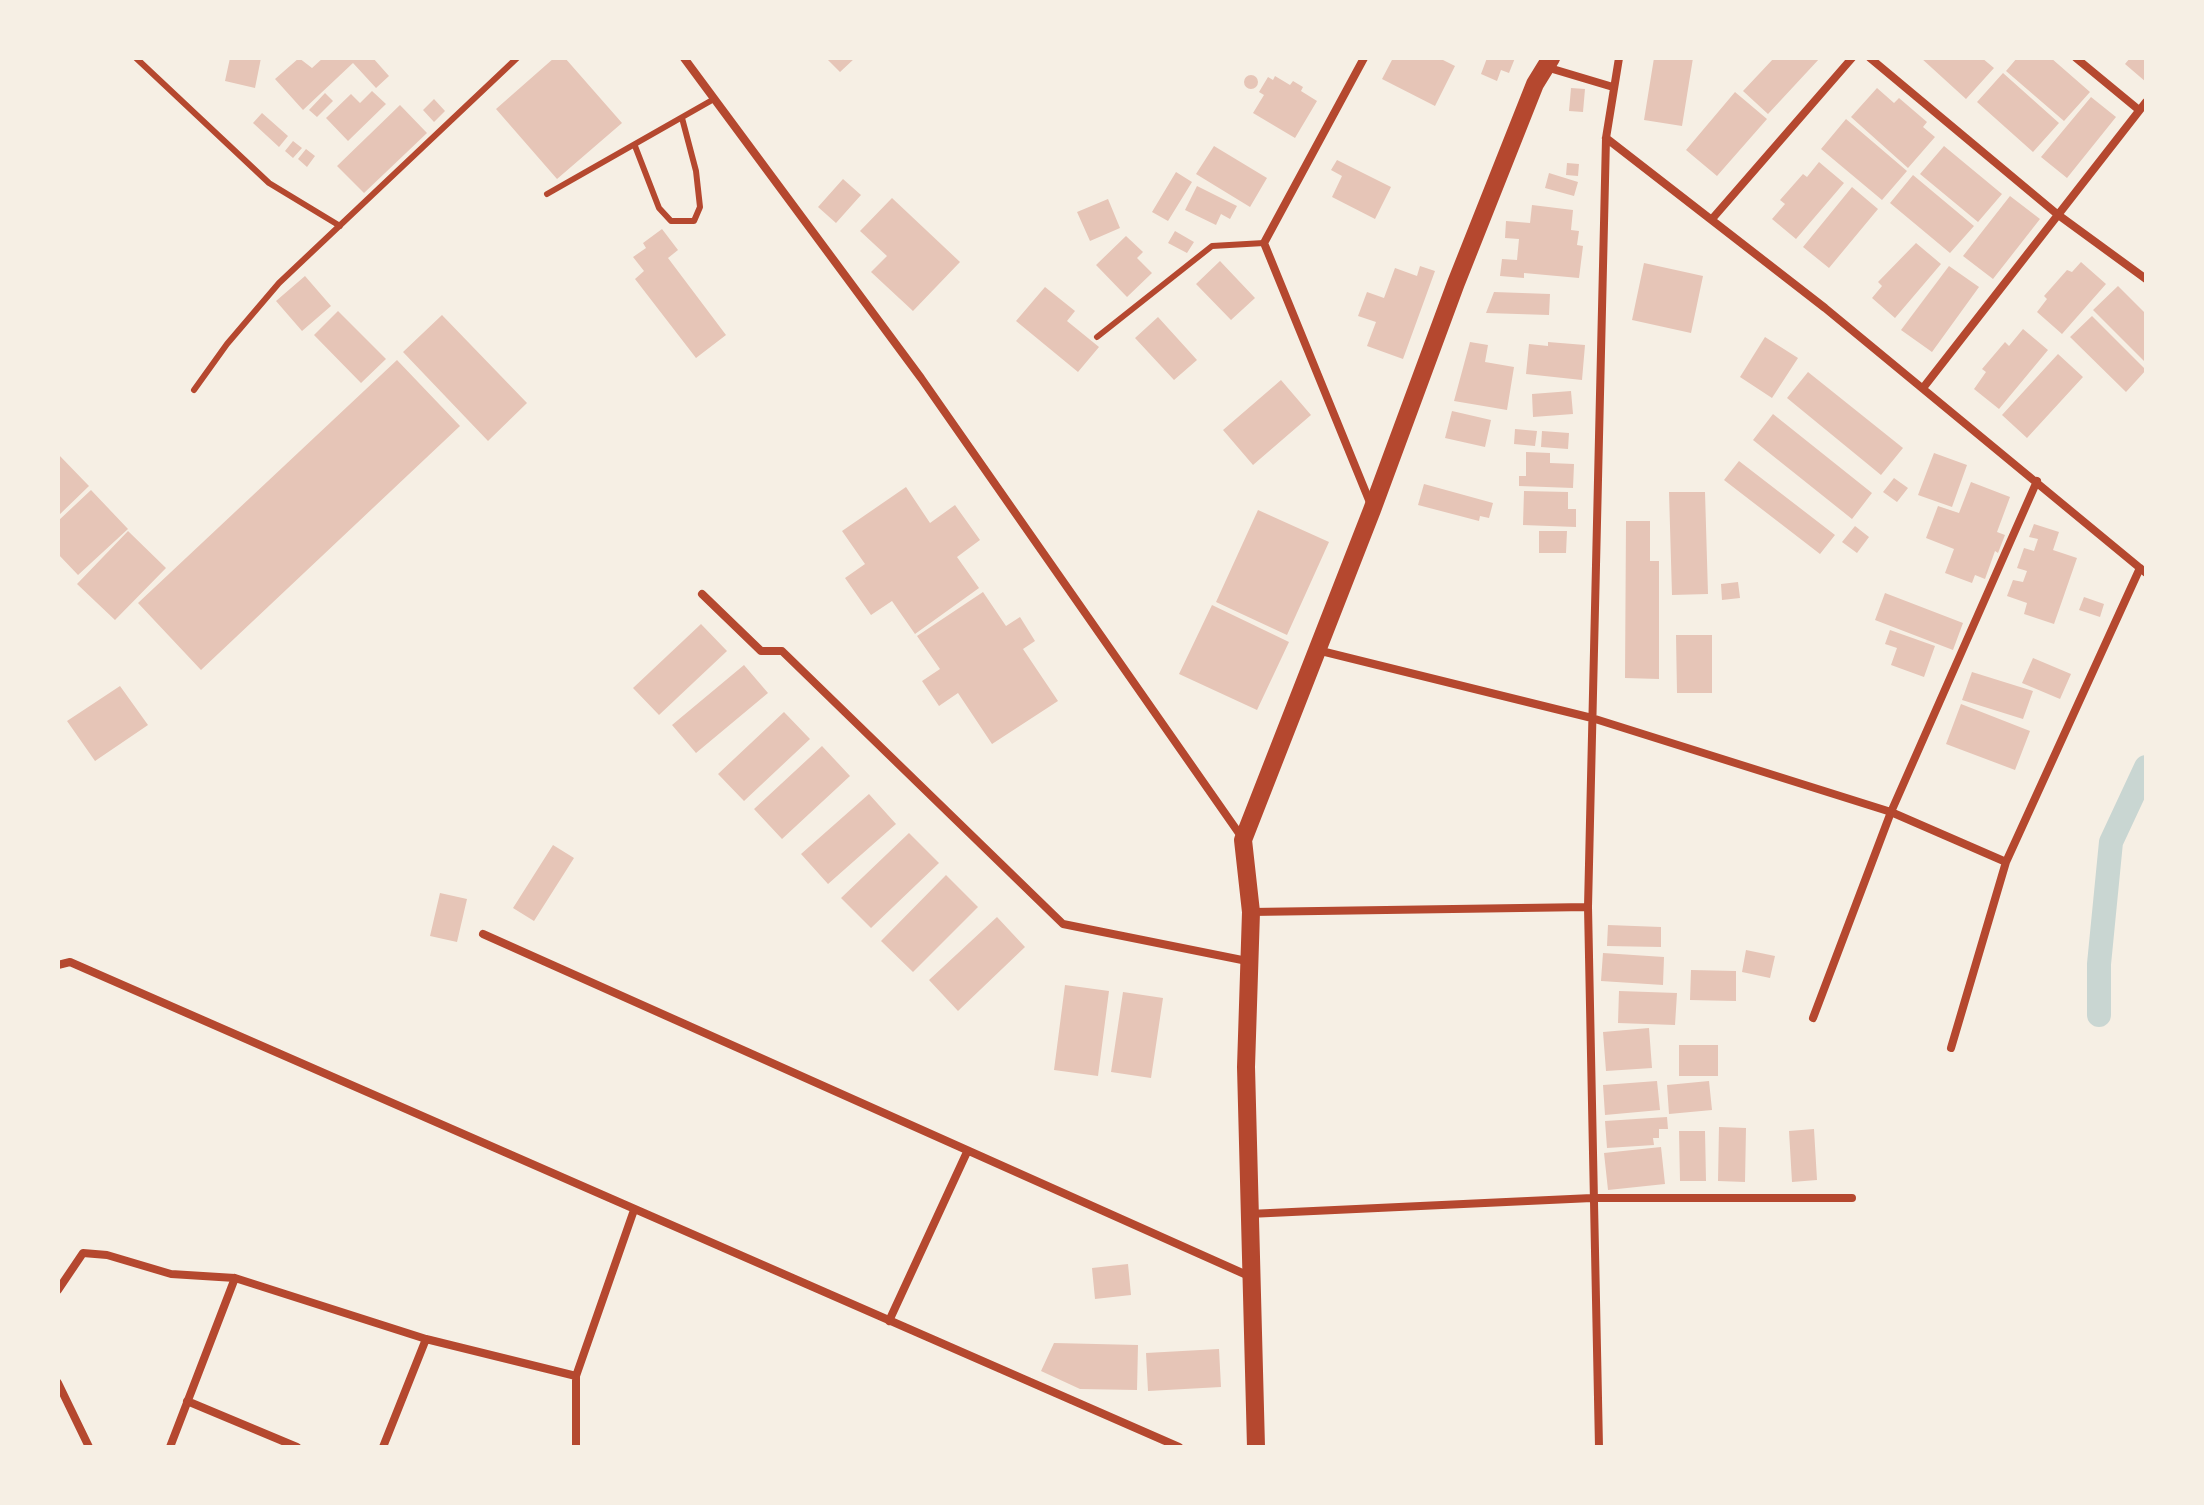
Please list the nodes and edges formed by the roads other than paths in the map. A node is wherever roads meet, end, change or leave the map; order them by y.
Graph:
1 (136, 58) edge
2 (517, 58) edge
3 (684, 58) edge
4 (1364, 58) edge
5 (1619, 58) edge
6 (1852, 58) edge
7 (1870, 58) edge
8 (2076, 58) edge
9 (1548, 62) edge
10 (1613, 87) junction
11 (714, 99) junction
12 (2146, 102) edge
13 (2139, 110) junction
14 (682, 118) junction
15 (1606, 138) junction
16 (635, 146) junction
17 (547, 194) dead end
18 (2057, 214) junction
19 (1712, 219) junction
20 (340, 226) junction
21 (1264, 243) junction
22 (2146, 279) edge
23 (1097, 337) dead end
24 (1923, 388) junction
25 (194, 390) dead end
26 (2037, 481) junction
27 (1372, 510) junction
28 (2143, 571) edge
29 (702, 594) dead end
30 (1316, 650) junction
31 (1592, 718) junction
32 (1891, 812) junction
33 (1243, 840) junction
34 (2006, 862) junction
35 (1588, 907) junction
36 (1251, 912) junction
37 (483, 934) dead end
38 (1247, 961) junction
39 (58, 965) edge
40 (1813, 1018) dead end
41 (1951, 1048) dead end
42 (967, 1152) junction
43 (1592, 1198) junction
44 (1852, 1198) dead end
45 (634, 1210) junction
46 (1248, 1214) junction
47 (1249, 1276) junction
48 (235, 1278) junction
49 (58, 1290) edge
50 (889, 1321) junction
51 (426, 1339) junction
52 (576, 1376) junction
53 (58, 1383) edge
54 (187, 1401) junction
55 (89, 1447) edge
56 (170, 1447) edge
57 (297, 1447) edge
58 (383, 1447) edge
59 (576, 1447) edge
60 (1179, 1447) edge
61 (1256, 1447) edge
62 (1599, 1447) edge

1 - 20 lane
2 - 20 lane
3 - 11 street
4 - 21 street
5 - 10 street
6 - 19 street
7 - 18 street
8 - 13 street
9 - 10 street
9 - 27 main road
10 - 15 street
11 - 14 lane
11 - 33 street
12 - 13 street
13 - 18 street
14 - 16 lane
14 - 16 lane
15 - 19 street
15 - 31 street
16 - 17 lane
18 - 22 street
18 - 24 street
19 - 24 street
20 - 25 lane
21 - 23 lane
21 - 27 street
24 - 26 street
26 - 28 street
26 - 32 street
27 - 30 main road
28 - 34 street
29 - 38 street
30 - 31 street
30 - 33 main road
31 - 32 street
31 - 35 street
32 - 34 street
32 - 40 street
33 - 36 main road
34 - 41 street
35 - 36 street
35 - 43 street
36 - 38 main road
37 - 42 street
38 - 46 main road
39 - 45 street
42 - 47 street
42 - 50 street
43 - 44 street
43 - 46 street
43 - 62 street
45 - 50 street
45 - 52 street
46 - 47 main road
47 - 61 main road
48 - 49 street
48 - 51 street
48 - 54 street
50 - 60 street
51 - 52 street
51 - 58 street
52 - 59 street
53 - 55 street
54 - 56 street
54 - 57 street

